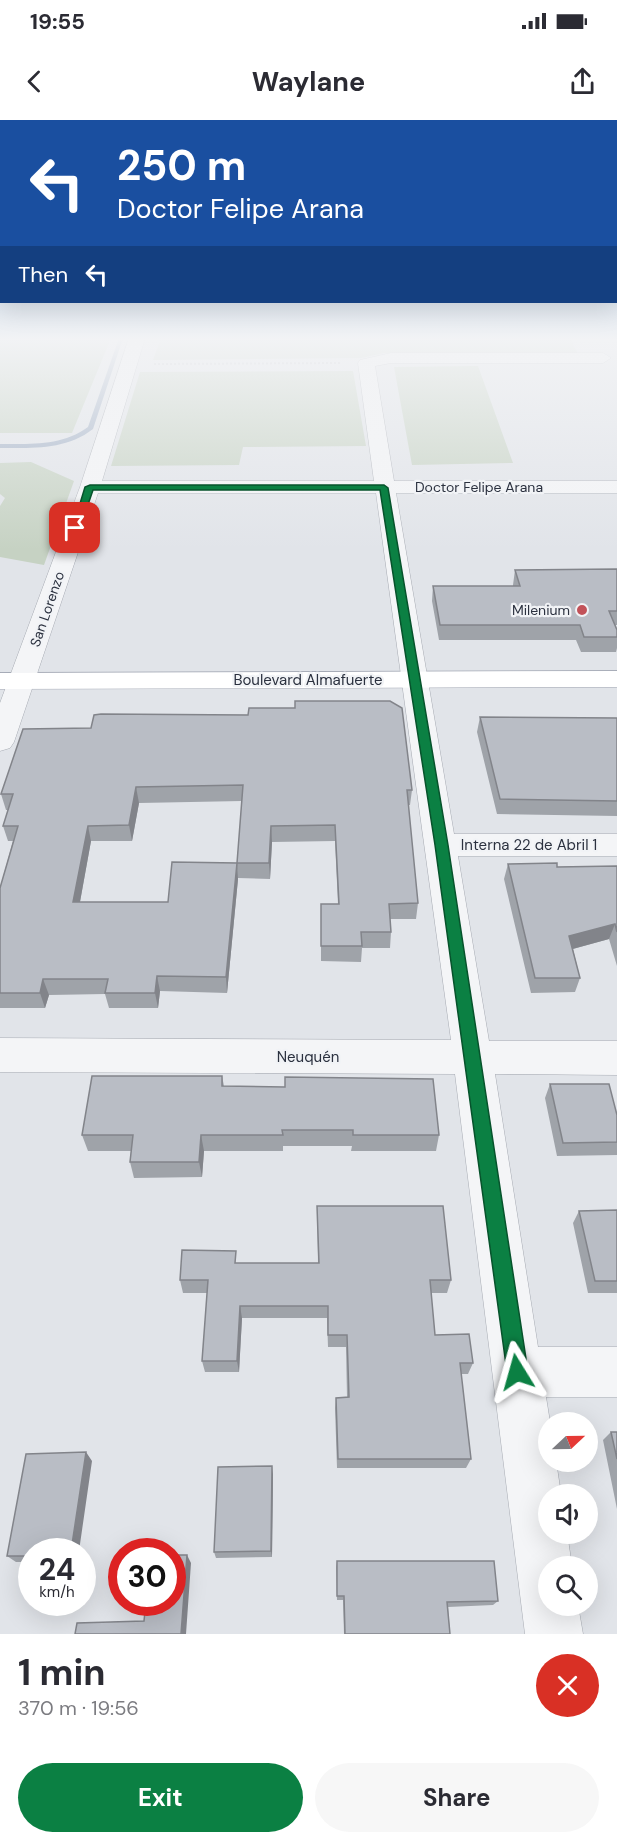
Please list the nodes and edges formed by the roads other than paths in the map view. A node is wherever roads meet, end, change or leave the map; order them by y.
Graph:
1 (114, 409) edge
2 (373, 409) edge
3 (90, 487) junction
4 (617, 487) edge
5 (384, 488) junction
6 (617, 679) edge
7 (414, 680) junction
8 (10, 681) edge
9 (0, 742) edge
10 (441, 845) junction
11 (617, 845) edge
12 (0, 1055) edge
13 (617, 1058) edge
14 (473, 1059) junction
15 (517, 1372) junction
16 (617, 1372) edge
17 (543, 1556) edge
18 (552, 1616) edge
19 (554, 1634) edge

1 - 3 street, San Lorenzo
2 - 5 street
3 - 5 street, Doctor Felipe Arana
3 - 8 street, San Lorenzo
4 - 5 street, Doctor Felipe Arana
5 - 7 street
6 - 7 main road, Boulevard Almafuerte
7 - 8 main road, Boulevard Almafuerte
7 - 10 street
8 - 9 street, San Lorenzo
10 - 11 street, Interna 22 de Abril 1
10 - 14 street
12 - 14 street, Neuquén
13 - 14 street, Neuquén
14 - 15 street
15 - 16 street
15 - 17 street
18 - 19 street

